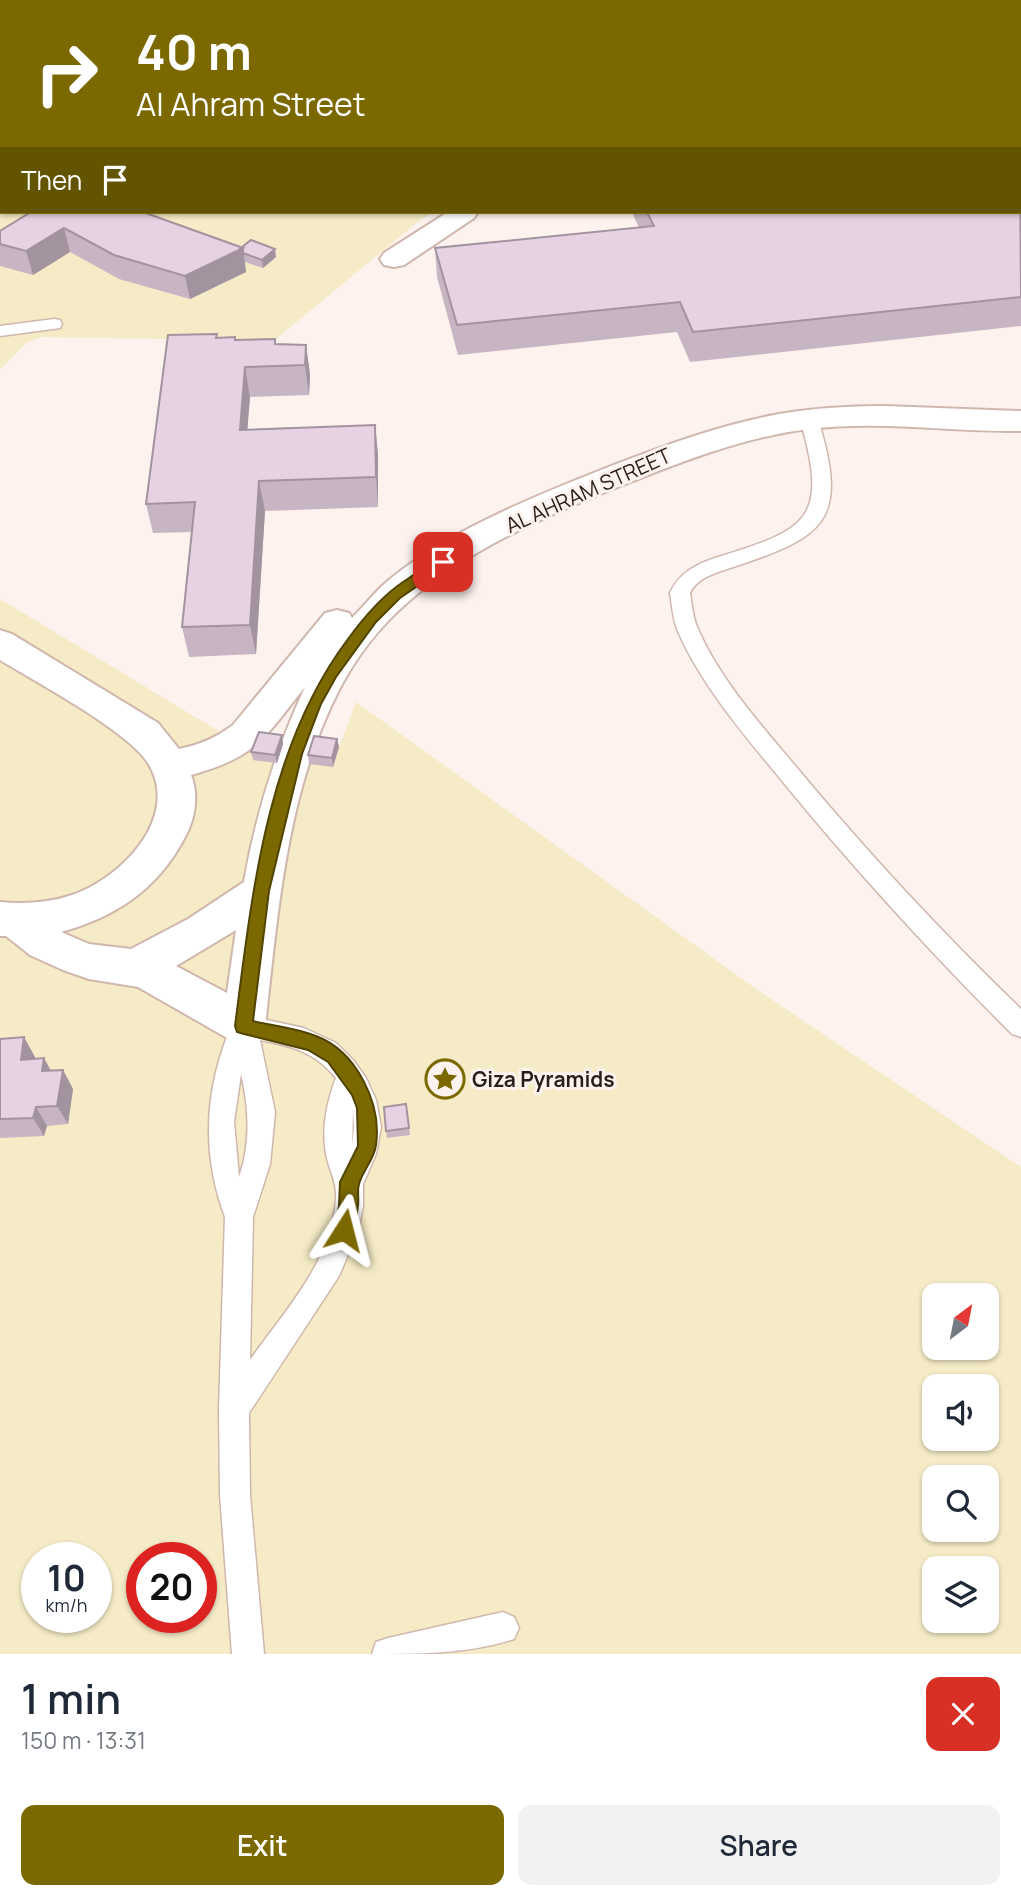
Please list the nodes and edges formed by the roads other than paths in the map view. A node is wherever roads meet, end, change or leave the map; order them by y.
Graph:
1 (463, 214) edge
2 (394, 259) dead end
3 (54, 324) dead end
4 (0, 331) edge
5 (809, 419) junction
6 (1018, 422) edge
7 (395, 595) junction
8 (0, 643) edge
9 (171, 765) junction
10 (261, 891) junction
11 (8, 919) edge
12 (136, 967) junction
13 (244, 1026) junction
14 (1021, 1026) edge
15 (239, 1217) junction
16 (234, 1409) junction
17 (503, 1628) dead end
18 (248, 1654) edge
19 (388, 1654) edge

1 - 2 street
3 - 4 lane
5 - 6 street, AL AHRAM STREET
5 - 7 street, AL AHRAM STREET
5 - 14 lane
7 - 9 street
7 - 10 street, AL AHRAM STREET
8 - 9 street
9 - 11 street
10 - 12 street
10 - 13 street, AL AHRAM STREET
11 - 12 street
12 - 13 street
13 - 15 lane
13 - 15 lane
13 - 16 lane
15 - 16 lane
16 - 18 lane
17 - 19 lane

